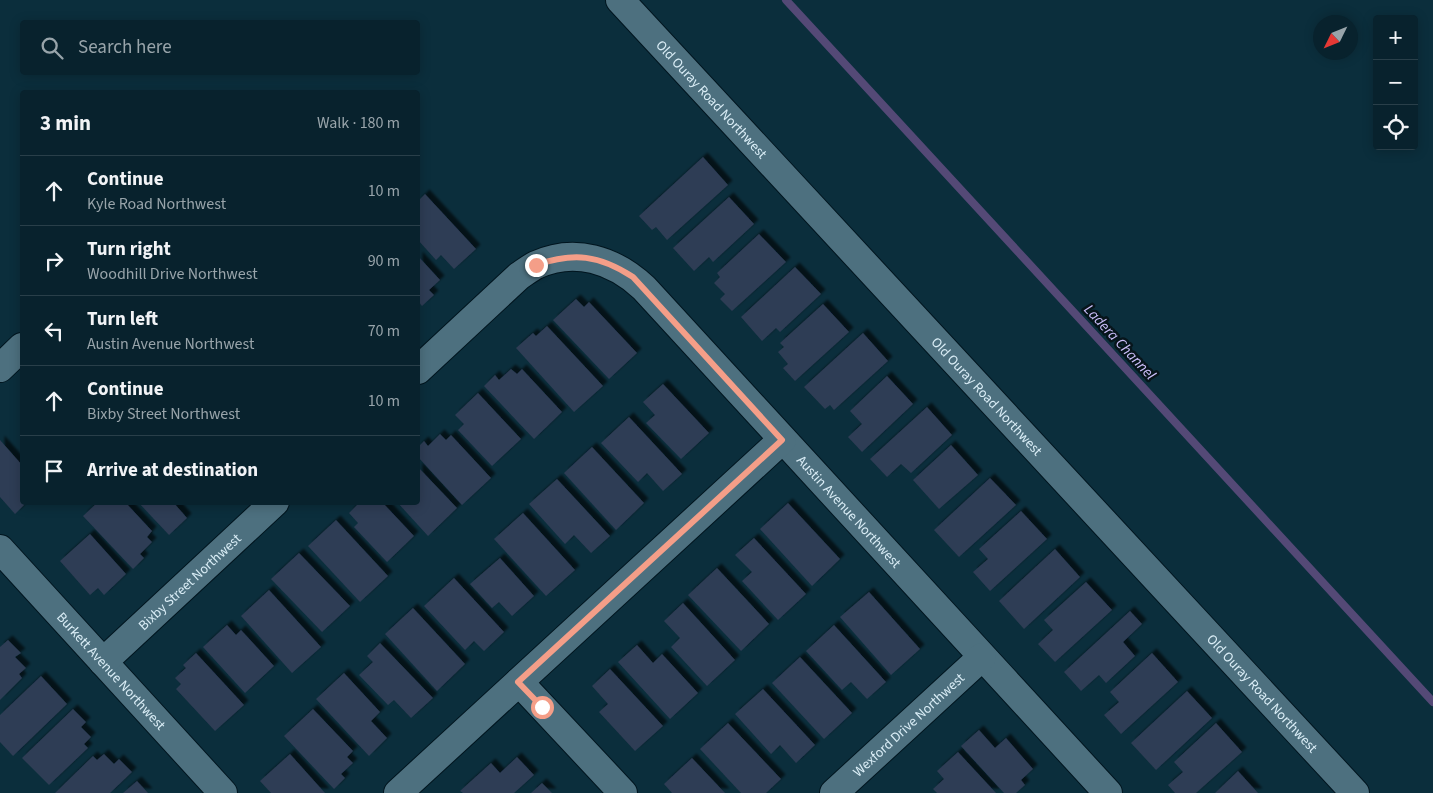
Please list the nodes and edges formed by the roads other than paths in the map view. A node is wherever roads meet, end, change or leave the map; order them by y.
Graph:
1 (620, 0) edge
2 (20, 349) edge
3 (0, 368) edge
4 (420, 368) edge
5 (782, 440) junction
6 (272, 505) edge
7 (0, 549) edge
8 (982, 657) junction
9 (104, 662) junction
10 (518, 682) junction
11 (224, 793) edge
12 (398, 793) edge
13 (623, 793) edge
14 (834, 793) edge
15 (1108, 793) edge
16 (1354, 793) edge

1 - 16 street, Old Ouray Road Northwest
2 - 3 street
4 - 5 street, Austin Avenue Northwest
5 - 8 street, Austin Avenue Northwest
5 - 10 street
6 - 9 street, Bixby Street Northwest
7 - 9 street, Burkett Avenue Northwest
8 - 14 street, Wexford Drive Northwest
8 - 15 street, Austin Avenue Northwest
9 - 11 street, Burkett Avenue Northwest
10 - 12 street
10 - 13 street

